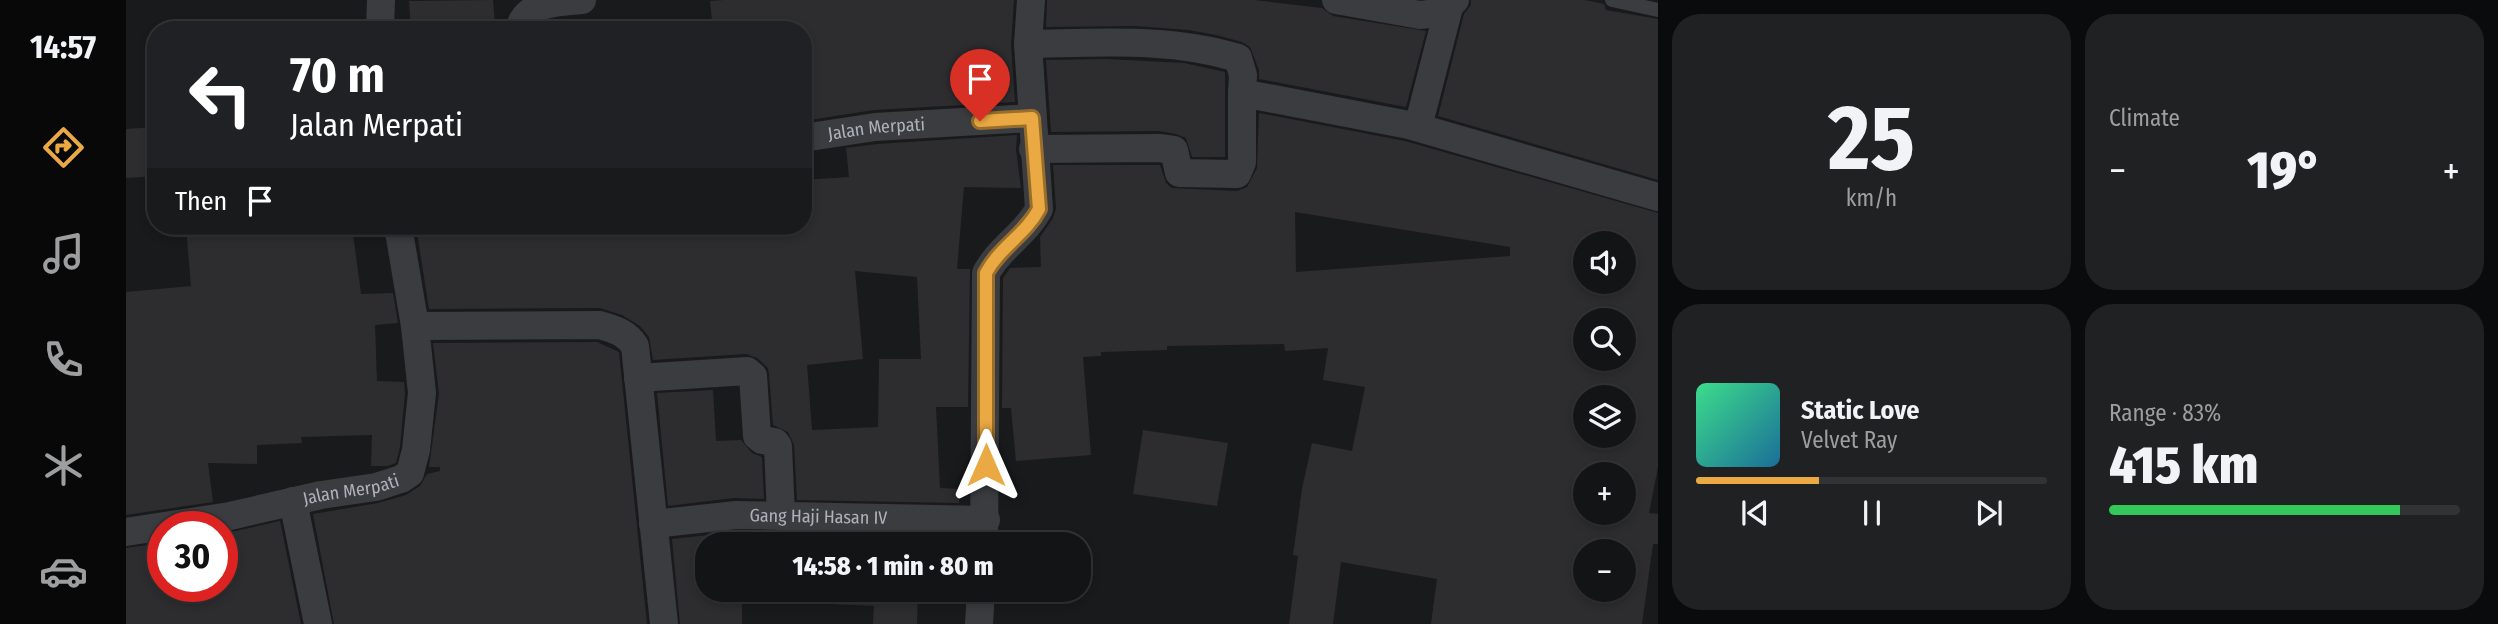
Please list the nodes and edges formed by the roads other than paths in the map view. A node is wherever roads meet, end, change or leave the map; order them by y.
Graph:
1 (381, 0) edge
2 (582, 0) edge
3 (1031, 0) edge
4 (1336, 0) edge
5 (1612, 0) edge
6 (1452, 4) edge
7 (1658, 10) edge
8 (380, 21) edge
9 (521, 21) edge
10 (1028, 44) junction
11 (1242, 93) junction
12 (1032, 118) junction
13 (1418, 127) junction
14 (812, 137) edge
15 (1033, 149) junction
16 (1658, 197) edge
17 (400, 235) edge
18 (415, 326) junction
19 (638, 378) junction
20 (293, 501) junction
21 (781, 516) junction
22 (653, 524) junction
23 (126, 532) edge
24 (985, 532) edge
25 (980, 602) edge
26 (318, 624) edge
27 (664, 624) edge
28 (979, 624) edge

1 - 8 street
2 - 9 street
3 - 10 street
4 - 6 street
5 - 7 lane
6 - 13 street
10 - 11 street
10 - 12 street
11 - 13 street
11 - 15 street
12 - 14 street, Jalan Merpati
12 - 15 street
13 - 16 street
15 - 24 street
17 - 18 street, Jalan Merpati
18 - 19 street
18 - 20 street, Jalan Merpati
19 - 21 street
19 - 22 street
20 - 23 street, Jalan Merpati
20 - 26 street
21 - 22 street, Gang Haji Hasan IV
21 - 24 street, Gang Haji Hasan IV
22 - 27 street
25 - 28 street

